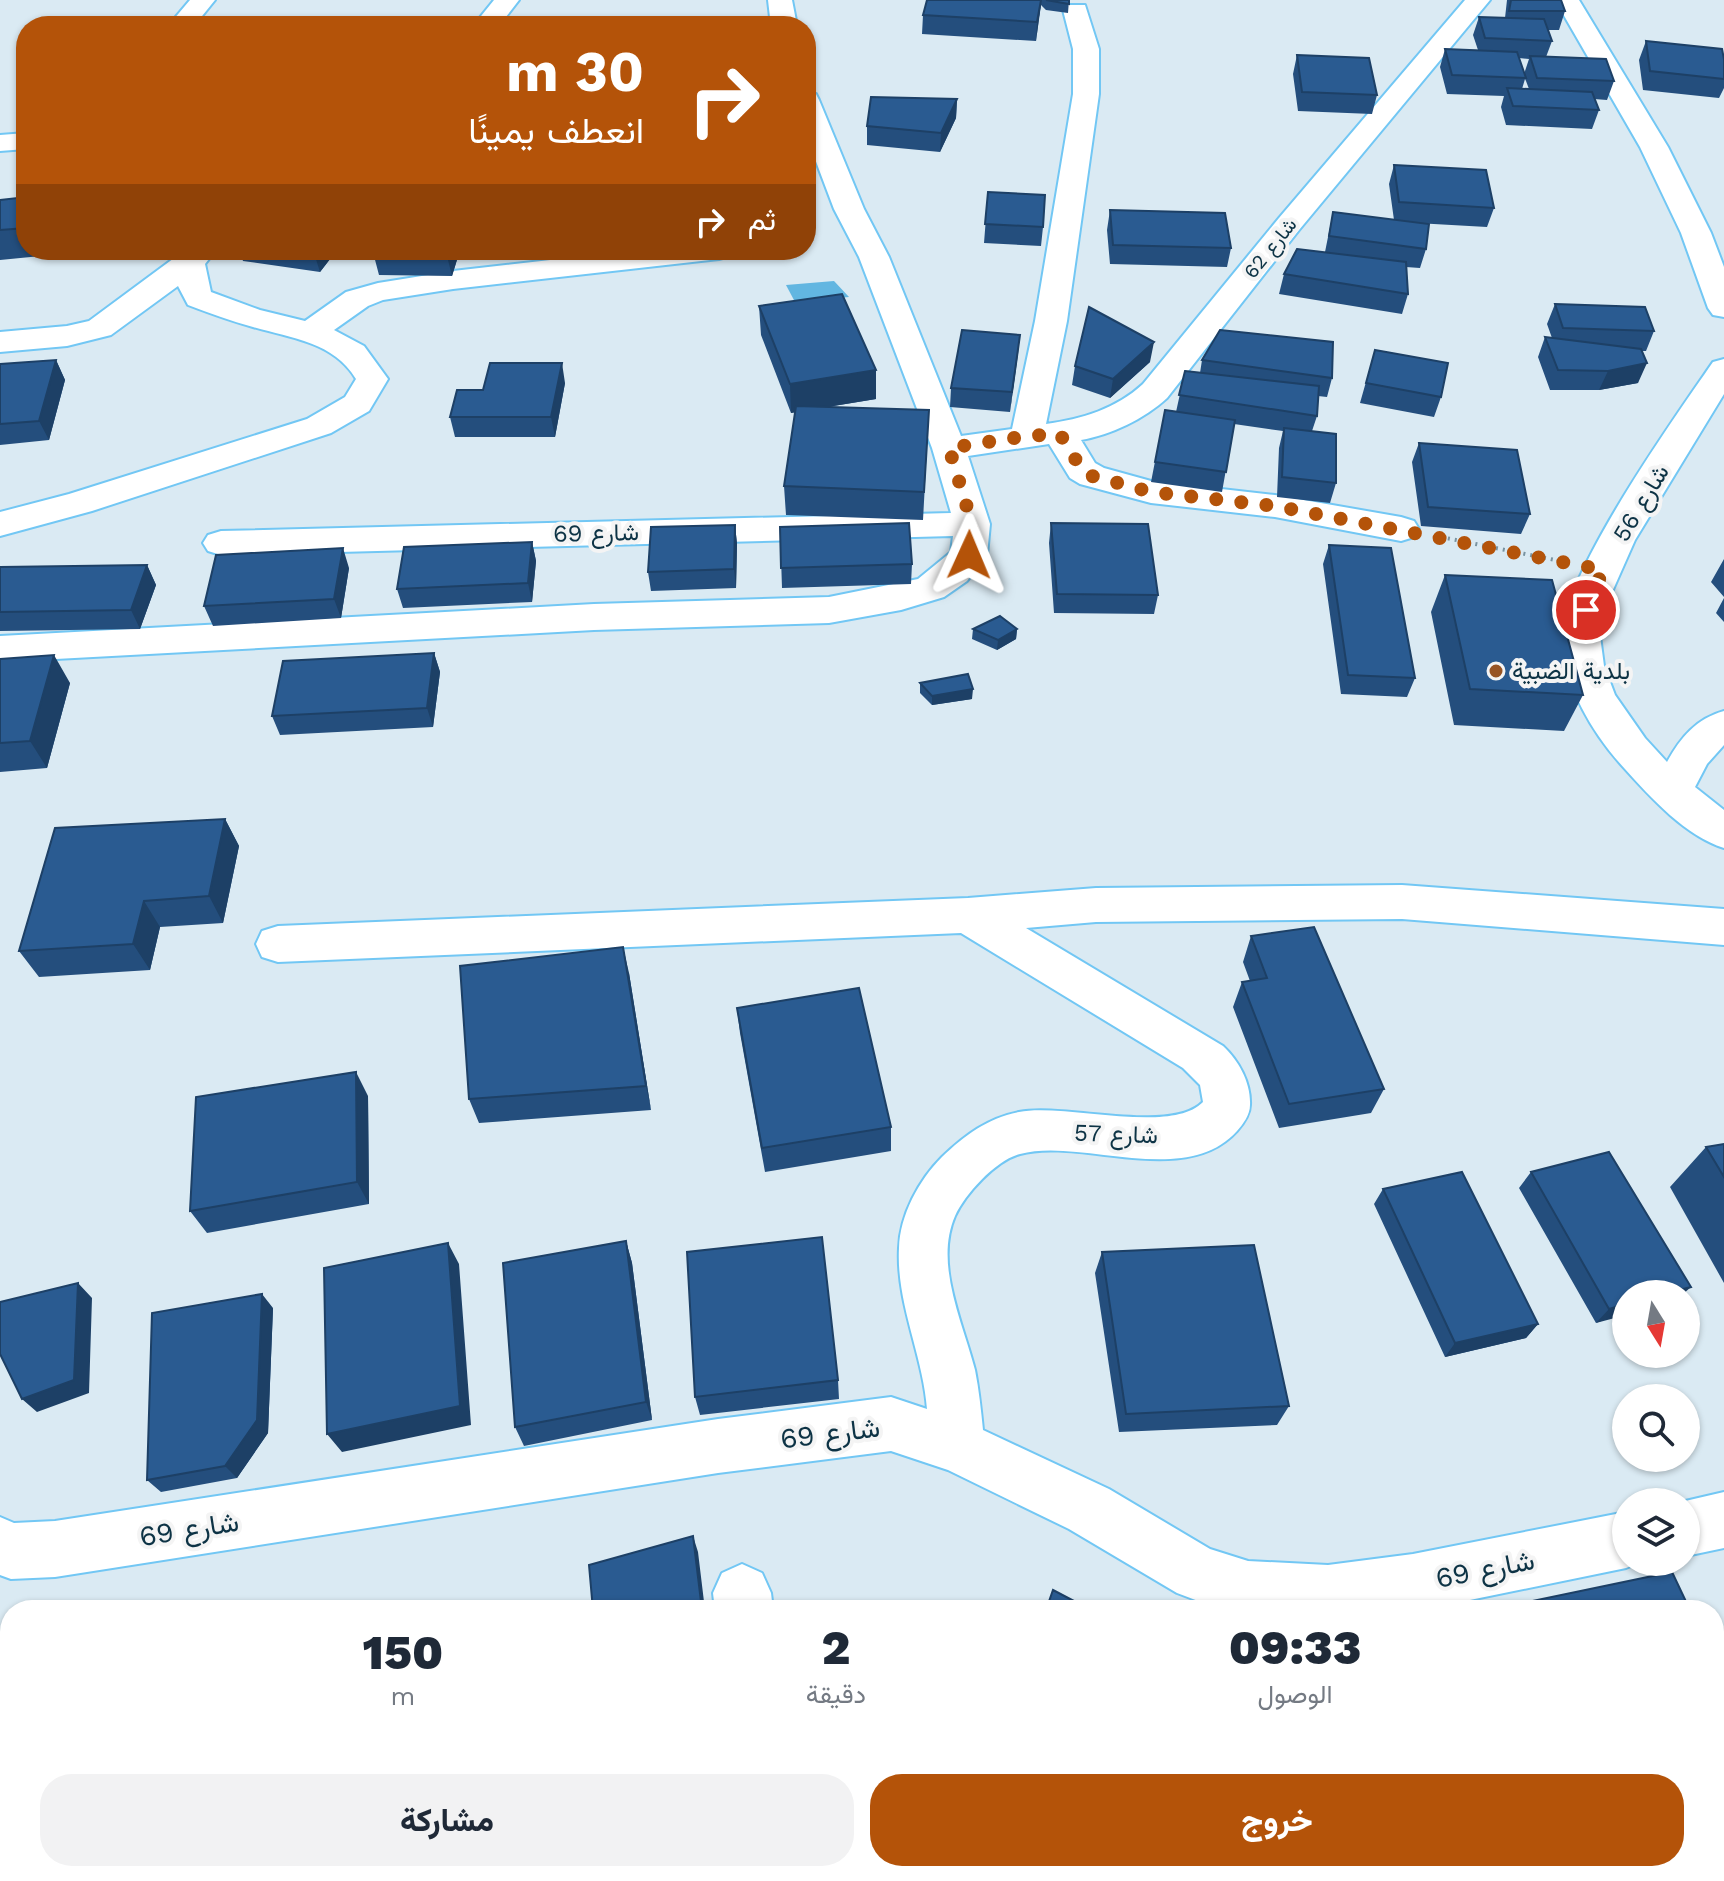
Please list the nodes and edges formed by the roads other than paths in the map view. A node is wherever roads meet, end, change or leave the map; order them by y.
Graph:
1 (203, 0) edge
2 (507, 0) edge
3 (1478, 0) edge
4 (1567, 0) edge
5 (1076, 10) dead end
6 (189, 16) edge
7 (494, 16) edge
8 (816, 125) edge
9 (191, 260) edge
10 (196, 260) edge
11 (630, 260) edge
12 (1724, 308) edge
13 (313, 330) junction
14 (0, 342) edge
15 (1724, 369) edge
16 (1043, 435) junction
17 (949, 448) junction
18 (0, 524) edge
19 (972, 524) junction
20 (1401, 529) road end
21 (221, 543) dead end
22 (0, 649) edge
23 (1724, 725) edge
24 (1672, 791) junction
25 (1724, 832) edge
26 (968, 915) junction
27 (1724, 927) edge
28 (278, 944) dead end
29 (957, 1446) junction
30 (1724, 1520) edge
31 (1700, 1525) edge
32 (1612, 1543) edge
33 (0, 1545) edge

1 - 6 street
2 - 7 street
3 - 16 street, شارع 62
4 - 12 street
5 - 16 street
8 - 17 street
9 - 14 street
10 - 13 street
11 - 13 street
13 - 18 street
15 - 24 street, شارع 56
16 - 17 street, شارع 62
16 - 20 street
17 - 19 street
19 - 21 street, شارع 69
19 - 22 street
23 - 24 street
24 - 25 street, شارع 56
26 - 27 street
26 - 28 street
26 - 29 street, شارع 57
29 - 32 street, شارع 69
29 - 33 street, شارع 69
30 - 31 street

